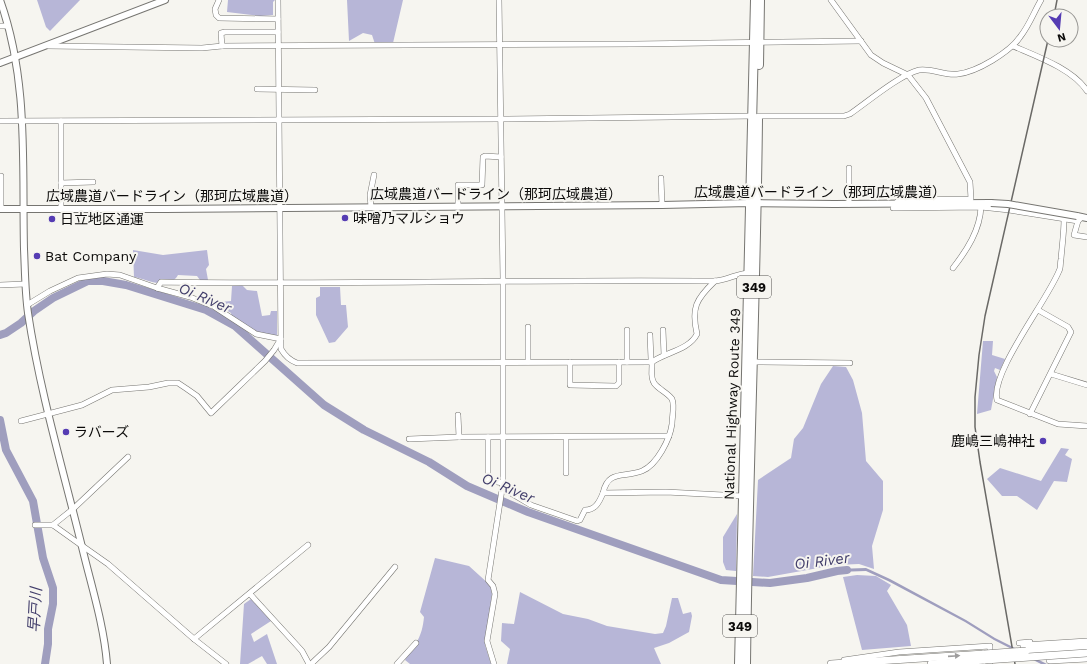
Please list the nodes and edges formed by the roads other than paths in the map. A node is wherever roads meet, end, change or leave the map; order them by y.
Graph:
1 (0, 0) edge
2 (165, 0) edge
3 (219, 0) edge
4 (278, 0) edge
5 (499, 0) edge
6 (755, 0) edge
7 (760, 0) edge
8 (831, 0) edge
9 (1041, 0) edge
10 (278, 19) junction
11 (0, 26) edge
12 (8, 26) junction
13 (278, 32) junction
14 (861, 41) junction
15 (756, 42) junction
16 (500, 45) junction
17 (222, 46) junction
18 (278, 46) junction
19 (1013, 46) junction
20 (42, 47) junction
21 (16, 57) junction
22 (0, 63) edge
23 (908, 75) junction
24 (257, 89) dead end
25 (279, 89) junction
26 (314, 90) dead end
27 (1087, 91) edge
28 (755, 116) junction
29 (500, 119) junction
30 (279, 120) junction
31 (0, 121) edge
32 (22, 121) junction
33 (61, 121) junction
34 (501, 157) junction
35 (849, 168) dead end
36 (374, 175) dead end
37 (0, 176) edge
38 (661, 178) dead end
39 (93, 182) dead end
40 (61, 183) junction
41 (753, 203) junction
42 (849, 204) junction
43 (662, 205) junction
44 (501, 206) junction
45 (894, 206) junction
46 (371, 207) junction
47 (458, 207) junction
48 (981, 207) junction
49 (279, 208) junction
50 (1, 209) edge
51 (23, 209) junction
52 (61, 209) junction
53 (1081, 218) edge
54 (1064, 219) junction
55 (1087, 237) edge
56 (953, 268) dead end
57 (751, 273) junction
58 (502, 281) junction
59 (715, 281) junction
60 (25, 284) junction
61 (280, 284) junction
62 (0, 285) edge
63 (157, 288) junction
64 (27, 305) junction
65 (1038, 310) junction
66 (528, 327) dead end
67 (627, 330) dead end
68 (663, 330) dead end
69 (650, 335) dead end
70 (281, 339) junction
71 (664, 355) junction
72 (503, 362) junction
73 (528, 362) junction
74 (570, 362) junction
75 (618, 362) junction
76 (627, 362) junction
77 (652, 362) junction
78 (752, 362) junction
79 (850, 363) dead end
80 (1051, 374) junction
81 (1087, 385) edge
82 (49, 413) junction
83 (1030, 414) junction
84 (458, 415) dead end
85 (21, 421) dead end
86 (1087, 426) edge
87 (459, 436) junction
88 (669, 436) junction
89 (488, 437) junction
90 (503, 437) junction
91 (566, 437) junction
92 (409, 439) dead end
93 (128, 457) dead end
94 (566, 473) dead end
95 (503, 482) junction
96 (603, 494) junction
97 (742, 496) junction
98 (73, 509) junction
99 (35, 525) dead end
100 (53, 525) junction
101 (82, 545) junction
102 (308, 545) dead end
103 (395, 567) dead end
104 (744, 575) junction
105 (744, 587) junction
106 (250, 594) junction
107 (194, 639) junction
108 (1087, 639) edge
109 (1087, 642) edge
110 (416, 643) dead end
111 (1019, 643) dead end
112 (1087, 647) edge
113 (1087, 653) edge
114 (1087, 658) edge
115 (986, 659) edge
116 (107, 664) edge
117 (226, 664) edge
118 (310, 664) edge
119 (397, 664) edge
120 (494, 664) edge
121 (739, 664) edge
122 (746, 664) edge
123 (830, 664) edge
124 (931, 664) edge

1 - 12 street
2 - 20 street
3 - 10 street
4 - 10 street
5 - 16 street
6 - 15 highway, National Highway Route 349 / 349
7 - 15 highway, National Highway Route 349 / 349
8 - 14 street
9 - 19 street
10 - 13 street
11 - 12 street
12 - 21 street
13 - 17 street
13 - 18 street
14 - 15 street
14 - 23 street
15 - 16 street
15 - 28 highway, National Highway Route 349 / 349
16 - 18 street
16 - 29 street
17 - 18 street
17 - 20 street
18 - 25 street
19 - 23 street
19 - 27 street
20 - 21 street
21 - 22 street
21 - 32 street
23 - 28 street
23 - 45 street
24 - 25 street
25 - 26 street
25 - 30 street
28 - 29 street
28 - 41 highway, National Highway Route 349 / 349
29 - 30 street
29 - 34 street
30 - 33 street
30 - 49 street
31 - 32 street
32 - 33 street
32 - 51 street
33 - 40 street
34 - 44 street
34 - 47 street
35 - 42 street
36 - 46 street
37 - 50 street
38 - 43 street
39 - 40 street
40 - 52 street
41 - 42 street, 広域農道バードライン（那珂広域農道）
41 - 43 street, 広域農道バードライン（那珂広域農道）
41 - 57 highway, National Highway Route 349 / 349
42 - 45 street, 広域農道バードライン（那珂広域農道）
43 - 44 street, 広域農道バードライン（那珂広域農道）
44 - 47 street, 広域農道バードライン（那珂広域農道）
44 - 58 street
45 - 48 street
45 - 53 street, 広域農道バードライン（那珂広域農道）, bridge
46 - 47 street, 広域農道バードライン（那珂広域農道）
46 - 49 street, 広域農道バードライン（那珂広域農道）
48 - 54 street
48 - 56 street
49 - 52 street, 広域農道バードライン（那珂広域農道）
49 - 61 street
50 - 51 street, 広域農道バードライン（那珂広域農道）
51 - 52 street, 広域農道バードライン（那珂広域農道）
51 - 60 street
53 - 54 street
53 - 55 street
54 - 65 street
57 - 59 street
57 - 78 highway, National Highway Route 349 / 349
57 - 97 highway, National Highway Route 349 / 349
58 - 59 street
58 - 61 street
58 - 72 street
59 - 71 street
60 - 62 street
60 - 64 street
61 - 63 street
61 - 70 street
63 - 64 street
63 - 70 street
64 - 82 street
65 - 80 street
65 - 83 street
66 - 73 street
67 - 76 street
68 - 71 street
69 - 77 street
70 - 72 street
70 - 82 street
71 - 77 street
72 - 73 street
72 - 90 street
73 - 74 street
74 - 75 street
74 - 75 street
75 - 76 street
76 - 77 street
77 - 88 street
78 - 79 street
78 - 104 highway, National Highway Route 349 / 349
80 - 81 street
80 - 83 street
82 - 85 street
82 - 98 street
83 - 86 street
84 - 87 street
87 - 89 street
87 - 92 street
88 - 91 street
88 - 96 street
89 - 90 street
89 - 95 street
90 - 91 street
90 - 95 street
91 - 94 street
93 - 98 street
95 - 96 street
95 - 120 street
96 - 97 street
97 - 104 highway, National Highway Route 349 / 349
98 - 100 street
98 - 101 street
99 - 100 street
100 - 101 street
101 - 107 street
101 - 116 street
102 - 106 street
103 - 118 street
104 - 105 highway, National Highway Route 349 / 349
105 - 121 highway, National Highway Route 349 / 349
105 - 122 highway, National Highway Route 349 / 349
106 - 107 street
106 - 118 street
107 - 117 street
108 - 111 street
109 - 115 main road, bridge
110 - 119 street
112 - 115 main road, bridge
113 - 115 main road, bridge
114 - 115 main road, bridge
123 -> 115 main road
115 - 123 street
115 - 124 main road

